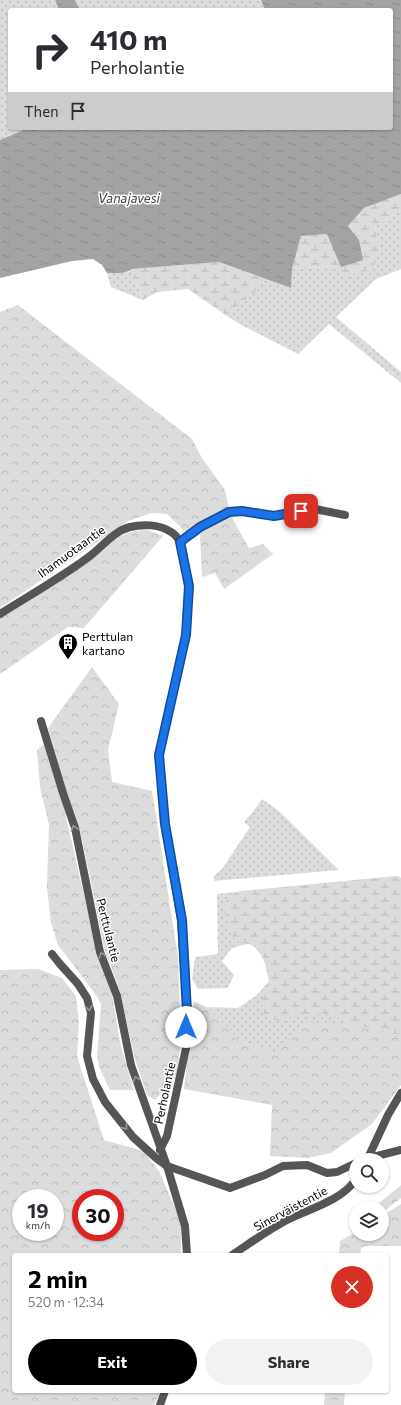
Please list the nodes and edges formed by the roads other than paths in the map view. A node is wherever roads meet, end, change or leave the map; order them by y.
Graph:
1 (345, 514) dead end
2 (180, 542) junction
3 (0, 614) edge
4 (41, 721) dead end
5 (52, 954) dead end
6 (401, 1093) edge
7 (160, 1150) junction
8 (401, 1150) edge
9 (369, 1153) edge
10 (389, 1153) edge
11 (167, 1166) junction
12 (349, 1166) edge
13 (349, 1187) edge
14 (187, 1253) edge
15 (235, 1253) edge
16 (164, 1393) edge
17 (160, 1405) edge

1 - 2 street
2 - 3 street, Ihamuotaantie
2 - 7 street, Perholantie
7 -> 4 street, Perttulantie
5 -> 11 street
6 - 9 street
7 - 11 street, Perttulantie
8 - 10 street
11 - 12 street
11 - 14 street, Perttulantie
13 - 15 street, Sinerväistentie
16 - 17 street

